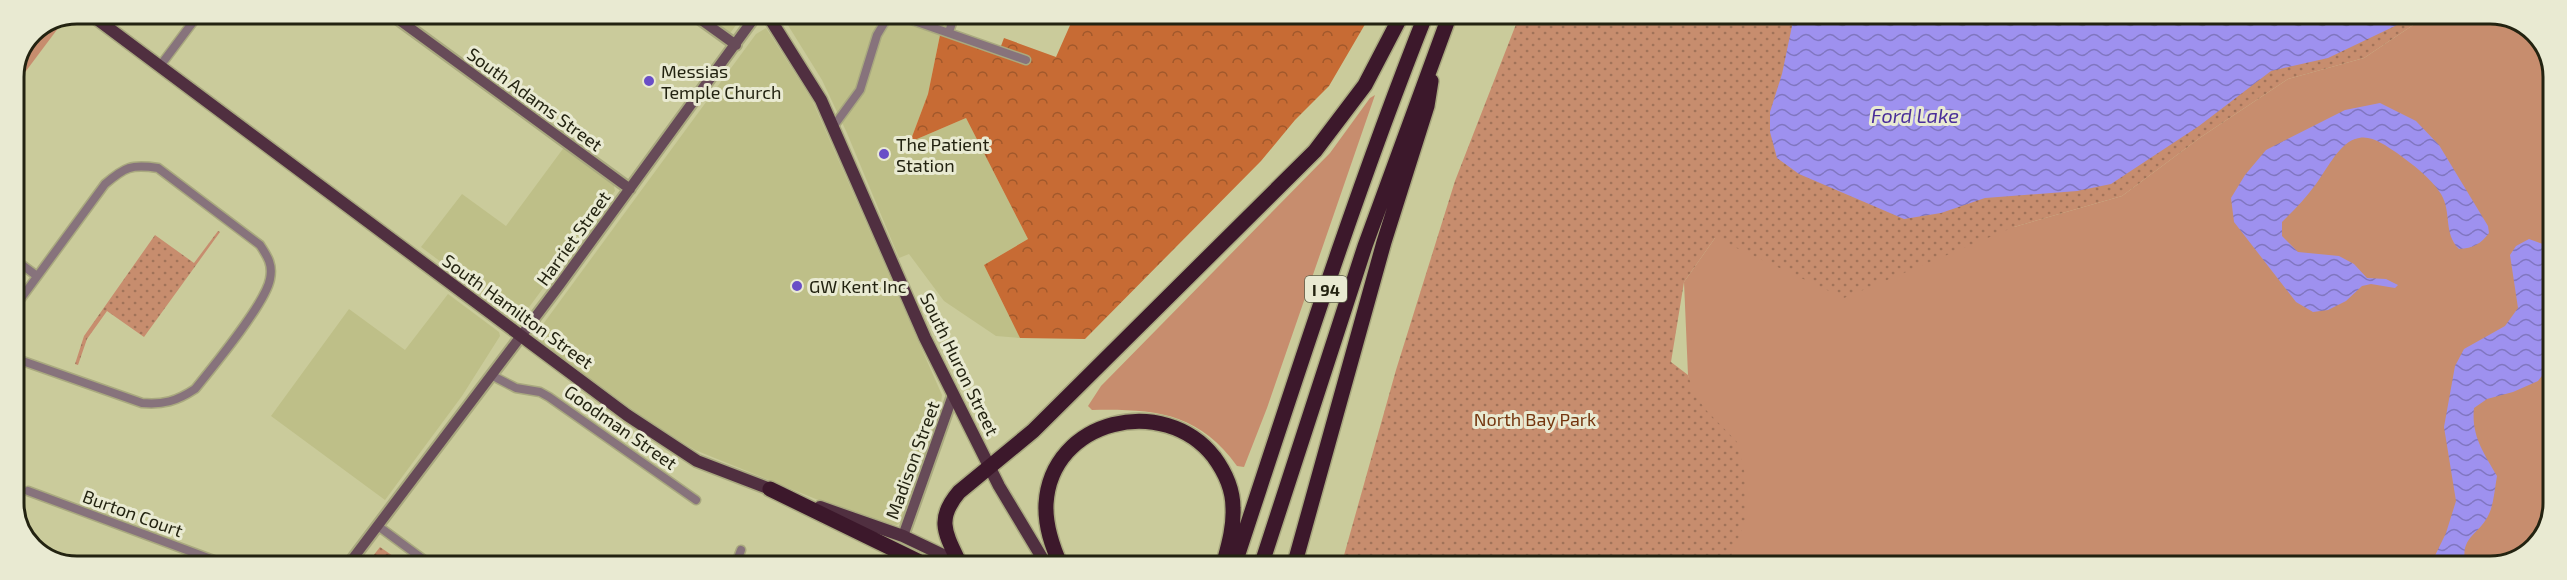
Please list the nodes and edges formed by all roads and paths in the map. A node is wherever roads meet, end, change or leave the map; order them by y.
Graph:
1 (103, 24) edge
2 (192, 24) edge
3 (405, 24) edge
4 (707, 24) edge
5 (750, 24) edge
6 (773, 24) edge
7 (884, 24) edge
8 (924, 24) edge
9 (952, 24) edge
10 (1397, 24) edge
11 (1422, 24) edge
12 (1446, 24) edge
13 (949, 32) junction
14 (736, 45) junction
15 (1435, 51) junction
16 (1026, 60) dead end
17 (160, 66) junction
18 (833, 127) junction
19 (630, 189) junction
20 (24, 266) edge
21 (37, 276) junction
22 (24, 294) edge
23 (519, 336) junction
24 (24, 361) edge
25 (491, 375) junction
26 (953, 395) junction
27 (990, 467) junction
28 (770, 489) junction
29 (28, 491) dead end
30 (696, 500) dead end
31 (378, 526) junction
32 (903, 536) junction
33 (741, 550) dead end
34 (203, 556) edge
35 (355, 556) edge
36 (419, 556) edge
37 (739, 556) edge
38 (907, 556) edge
39 (945, 556) edge
40 (958, 556) edge
41 (1041, 556) edge
42 (1057, 556) edge
43 (1226, 556) edge
44 (1237, 556) edge
45 (1264, 556) edge
46 (1297, 556) edge

1 - 17 main road, South Hamilton Street
2 - 17 street
3 - 19 street, South Adams Street
4 - 14 street
5 - 14 street, Harriet Street
6 - 18 main road, South Huron Street
7 - 18 street
8 - 13 street
9 - 13 street
10 - 27 highway
11 - 44 highway, I 94
12 - 15 highway, I 94
13 - 16 street
14 - 19 street, Harriet Street
15 - 45 highway, I 94
15 - 46 highway
17 - 23 main road, South Hamilton Street
18 - 26 main road, South Huron Street
19 - 23 street, Harriet Street
20 - 21 street
21 - 22 street
21 - 24 street
23 - 25 street, Harriet Street
23 - 28 main road, South Hamilton Street
25 - 30 street, Goodman Street
25 - 31 street, Harriet Street
26 - 27 main road, South Huron Street
26 - 32 street, Madison Street
27 - 40 highway
27 - 41 main road, South Huron Street
28 - 32 main road, South Hamilton Street
28 - 38 highway
29 - 34 street, Burton Court
31 - 35 street, Harriet Street
31 - 36 street
32 - 39 main road, South Hamilton Street
33 - 37 street
42 - 43 highway

